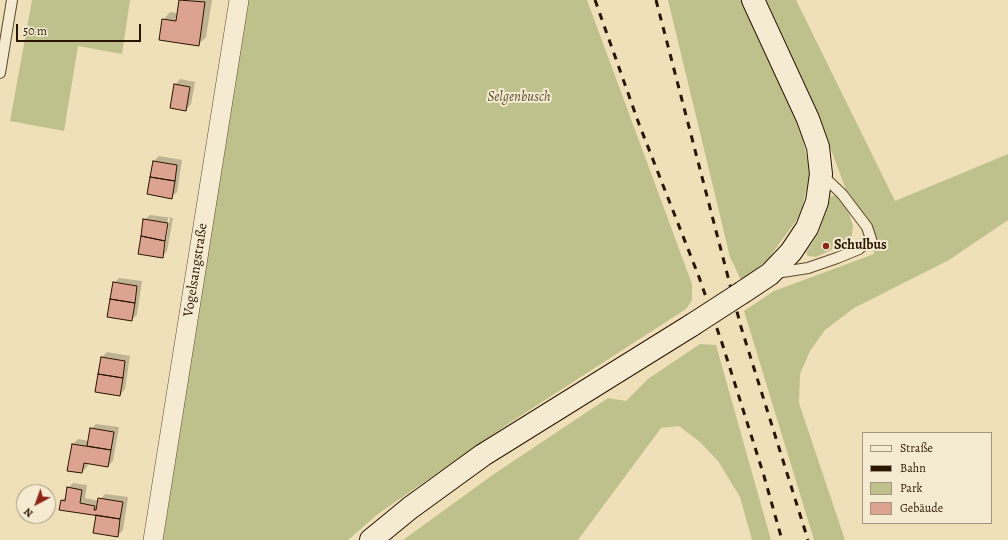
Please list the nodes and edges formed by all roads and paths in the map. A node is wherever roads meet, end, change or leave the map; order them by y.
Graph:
1 (12, 0) edge
2 (240, 0) edge
3 (754, 0) edge
4 (0, 73) edge
5 (821, 174) junction
6 (770, 274) junction
7 (153, 540) edge
8 (372, 540) edge

1 - 4 lane
2 - 7 street, Vogelsangstraße
3 - 5 main road
5 - 6 main road
5 - 6 lane
6 - 8 main road, bridge

